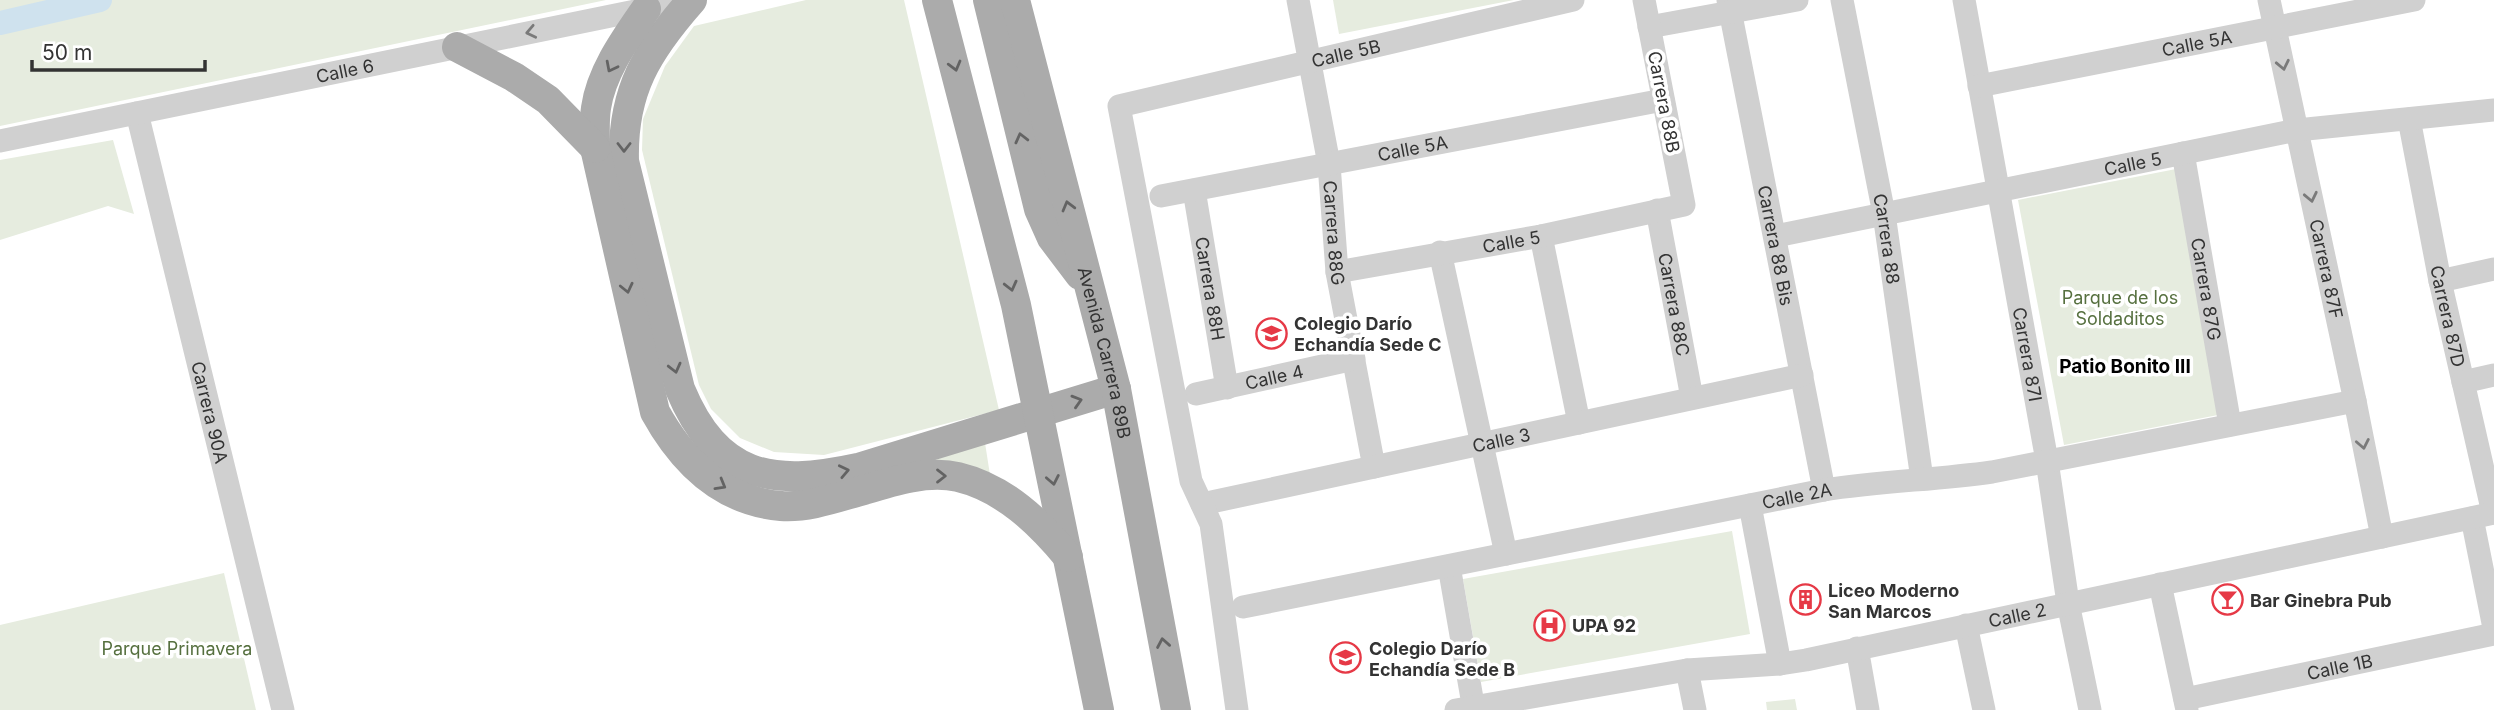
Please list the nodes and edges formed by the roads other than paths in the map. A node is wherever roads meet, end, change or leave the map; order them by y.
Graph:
1 (690, 0) edge
2 (937, 0) edge
3 (988, 0) edge
4 (1014, 0) edge
5 (1298, 0) edge
6 (1573, 0) edge
7 (1644, 0) edge
8 (1797, 0) edge
9 (1842, 0) edge
10 (1964, 0) edge
11 (2269, 0) edge
12 (2414, 0) edge
13 (1729, 6) edge
14 (646, 9) junction
15 (1649, 27) junction
16 (2275, 28) junction
17 (457, 47) junction
18 (1310, 61) junction
19 (1979, 86) junction
20 (1663, 100) junction
21 (2494, 110) edge
22 (137, 113) junction
23 (2409, 119) junction
24 (2297, 130) junction
25 (0, 142) edge
26 (595, 148) junction
27 (2183, 153) junction
28 (1329, 164) junction
29 (1194, 190) junction
30 (1998, 191) junction
31 (1161, 196) dead end
32 (1684, 205) joint
33 (1657, 210) junction
34 (1884, 214) junction
35 (1541, 236) junction
36 (1776, 236) junction
37 (1440, 252) junction
38 (2494, 269) edge
39 (1338, 272) junction
40 (2440, 281) junction
41 (1089, 286) junction
42 (1354, 359) junction
43 (1802, 375) junction
44 (2494, 375) edge
45 (2463, 382) junction
46 (1227, 388) junction
47 (1116, 389) junction
48 (1196, 394) dead end
49 (1692, 398) junction
50 (2355, 401) junction
51 (1039, 413) junction
52 (1579, 423) junction
53 (2230, 425) junction
54 (1482, 444) junction
55 (2047, 461) junction
56 (1374, 467) junction
57 (1922, 479) junction
58 (1824, 489) junction
59 (1202, 504) junction
60 (1750, 505) junction
61 (2486, 515) edge
62 (2382, 537) junction
63 (1506, 554) junction
64 (1068, 557) junction
65 (1449, 566) junction
66 (2160, 584) junction
67 (2068, 603) junction
68 (1242, 607) dead end
69 (1966, 625) junction
70 (2494, 628) edge
71 (2494, 634) edge
72 (1857, 648) junction
73 (1780, 664) junction
74 (1687, 670) junction
75 (1584, 699) edge
76 (2186, 705) edge
77 (1468, 709) edge
78 (283, 710) edge
79 (1099, 710) edge
80 (1176, 710) edge
81 (1237, 710) edge
82 (1695, 710) edge
83 (1868, 710) edge
84 (1983, 710) edge
85 (2090, 710) edge

1 - 14 street, Calle 6
1 -> 51 main road
2 -> 51 main road
41 -> 3 main road
41 -> 4 main road, Avenida Carrera 89B
5 - 18 street, Carrera 88G
6 - 18 street, Calle 5B
7 - 15 street, Carrera 88B
8 - 13 street
9 - 34 street, Carrera 88
10 - 19 street, Carrera 87I
11 - 16 street, Carrera 87F
12 - 16 street, Calle 5A
13 - 15 street
13 - 36 street, Carrera 88 Bis
14 -> 17 street, Calle 6
14 -> 26 main road
15 - 20 street, Carrera 88B
16 - 19 street, Calle 5A
16 -> 24 street, Carrera 87F
17 - 22 street, Calle 6
17 - 26 main road
18 - 28 street, Carrera 88G
18 - 59 street, Calle 5B
19 - 30 street, Carrera 87I
20 - 28 street, Calle 5A
20 - 32 street, Carrera 88B
21 - 23 street, Calle 5
22 - 25 street, Calle 6
22 - 78 street, Carrera 90A
23 - 24 street, Calle 5
23 - 40 street, Carrera 87D
24 - 27 street, Calle 5
24 -> 50 street, Carrera 87F
26 -> 64 main road
27 - 30 street, Calle 5
27 - 53 street, Carrera 87G
28 - 29 street, Calle 5A
28 - 39 street, Carrera 88G
29 - 31 street, Calle 5A
29 - 46 street, Carrera 88H
30 - 34 street, Calle 5
30 - 55 street, Carrera 87I
32 - 33 street, Calle 5
33 - 35 street, Calle 5
33 - 49 street, Carrera 88C
34 - 36 street, Calle 5
34 - 57 street, Carrera 88
35 - 37 street, Calle 5
35 - 52 street
36 - 43 street, Carrera 88 Bis
37 - 39 street, Calle 5
37 - 54 street
38 - 40 street
39 - 42 street, Carrera 88G
40 - 45 street, Carrera 87D
41 - 47 main road, Avenida Carrera 89B
42 - 46 street, Calle 4
42 - 56 street, Carrera 88G
43 - 49 street, Calle 3
43 - 58 street, Carrera 88 Bis
44 - 45 street
45 - 61 street, Carrera 87D
46 - 48 street, Calle 4
51 -> 47 main road
80 -> 47 main road, Avenida Carrera 89B
49 - 52 street, Calle 3
50 - 53 street, Calle 2A
50 -> 62 street, Carrera 87F
51 -> 64 main road
52 - 54 street, Calle 3
53 - 55 street, Calle 2A
54 - 56 street, Calle 3
54 - 63 street
55 - 57 street, Calle 2A
55 - 67 street, Carrera 87I
56 - 59 street, Calle 3
57 - 58 street, Calle 2A
58 - 60 street, Calle 2A
59 - 81 street
60 - 63 street, Calle 2A
60 - 73 street
61 - 62 street, Calle 2
61 - 70 street, Carrera 87D
62 - 66 street, Calle 2
63 - 65 street, Calle 2A
64 - 79 main road
65 - 68 street, Calle 2A
65 - 77 street
66 - 67 street, Calle 2
66 - 76 street
67 - 69 street, Calle 2
67 - 85 street, Carrera 87I
69 - 72 street, Calle 2
69 - 84 street
71 - 76 street, Calle 1B
72 - 73 street, Calle 2
72 - 83 street
73 - 74 street, Calle 2
74 - 75 street, Calle 2
74 - 82 street
75 - 77 street, Calle 2

